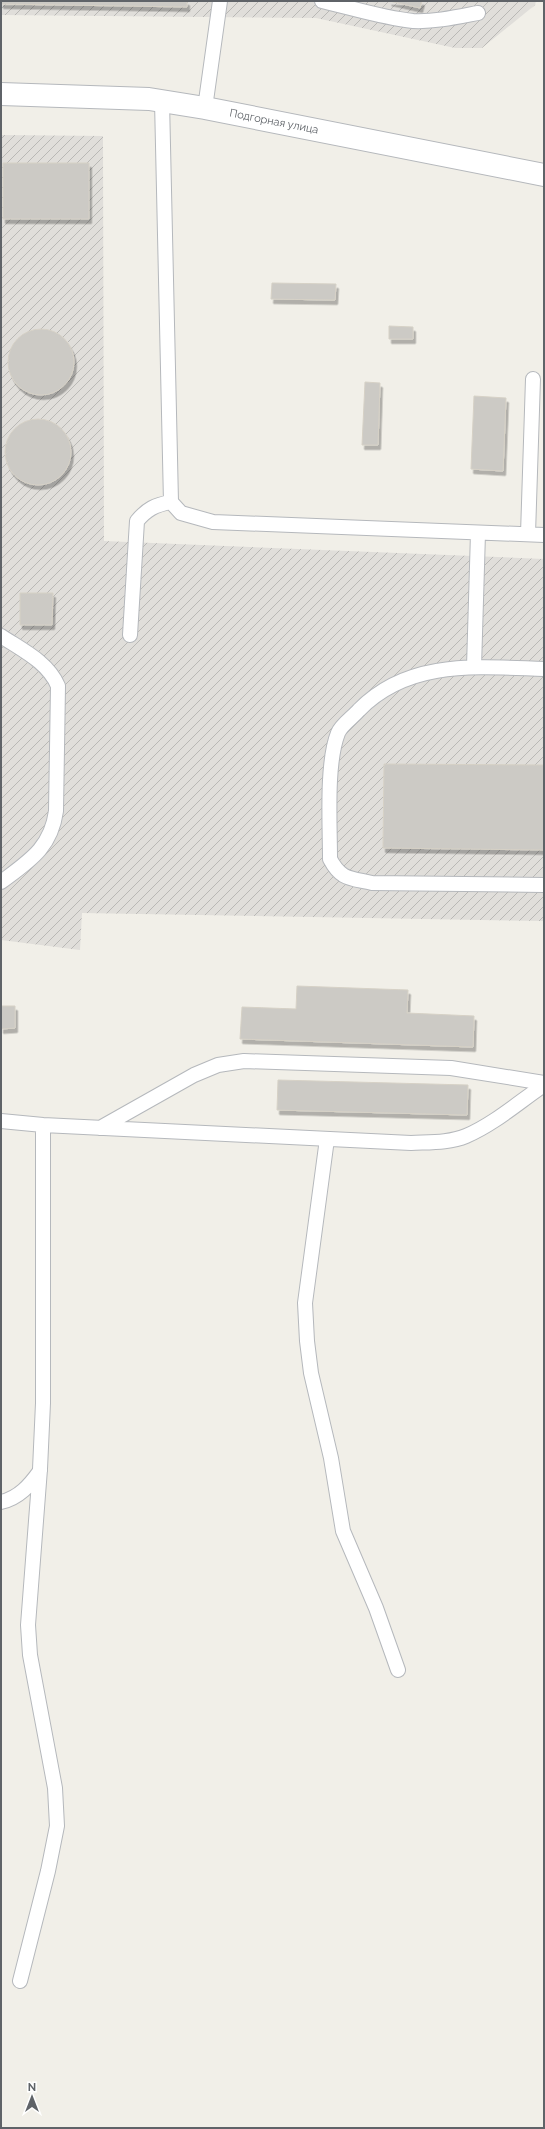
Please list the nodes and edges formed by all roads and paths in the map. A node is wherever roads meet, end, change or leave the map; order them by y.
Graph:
1 (220, 1) edge
2 (322, 1) edge
3 (478, 13) dead end
4 (1, 94) edge
5 (162, 101) junction
6 (205, 108) junction
7 (544, 175) edge
8 (533, 379) dead end
9 (171, 502) junction
10 (478, 533) junction
11 (528, 534) junction
12 (544, 535) edge
13 (130, 635) dead end
14 (1, 636) edge
15 (474, 667) junction
16 (544, 669) edge
17 (1, 882) edge
18 (544, 885) edge
19 (544, 1084) edge
20 (1, 1121) edge
21 (43, 1125) junction
22 (99, 1128) junction
23 (327, 1139) junction
24 (40, 1470) junction
25 (1, 1502) edge
26 (398, 1670) dead end
27 (20, 1981) dead end

1 - 6 lane
2 - 3 lane
4 - 5 street, Подгорная улица
5 - 6 street, Подгорная улица
5 - 9 lane
6 - 7 street, Подгорная улица
8 - 11 lane
9 - 10 lane
9 - 13 lane
10 - 11 lane
10 - 15 lane
11 - 12 lane
14 - 17 lane
15 - 16 lane
15 - 18 lane
19 - 22 lane
19 - 23 lane
20 - 21 lane
21 - 22 lane
21 - 24 lane
22 - 23 lane
23 - 26 lane
24 - 25 lane
24 - 27 lane

